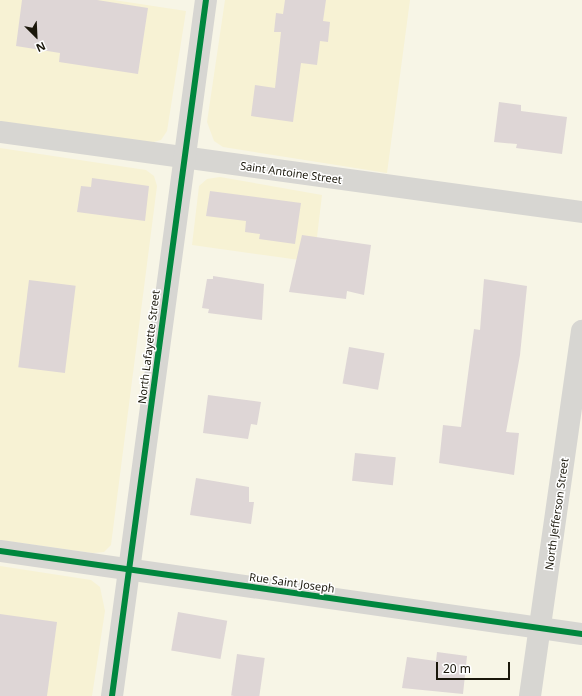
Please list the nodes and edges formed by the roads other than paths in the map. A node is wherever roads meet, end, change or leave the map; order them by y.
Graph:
1 (206, 0) edge
2 (0, 132) edge
3 (183, 158) junction
4 (582, 212) edge
5 (582, 331) edge
6 (0, 551) edge
7 (131, 570) junction
8 (541, 629) junction
9 (582, 634) edge
10 (112, 696) edge
11 (530, 696) edge

1 - 3 street, North Lafayette Street
2 - 3 street, Saint Antoine Street
3 - 4 street, Saint Antoine Street
3 - 7 street, North Lafayette Street
5 - 8 street, North Jefferson Street
6 - 7 street, Rue Saint Joseph
7 - 8 street, Rue Saint Joseph
7 - 10 street, North Lafayette Street
8 - 9 street, Rue Saint Joseph
8 - 11 street, North Jefferson Street

